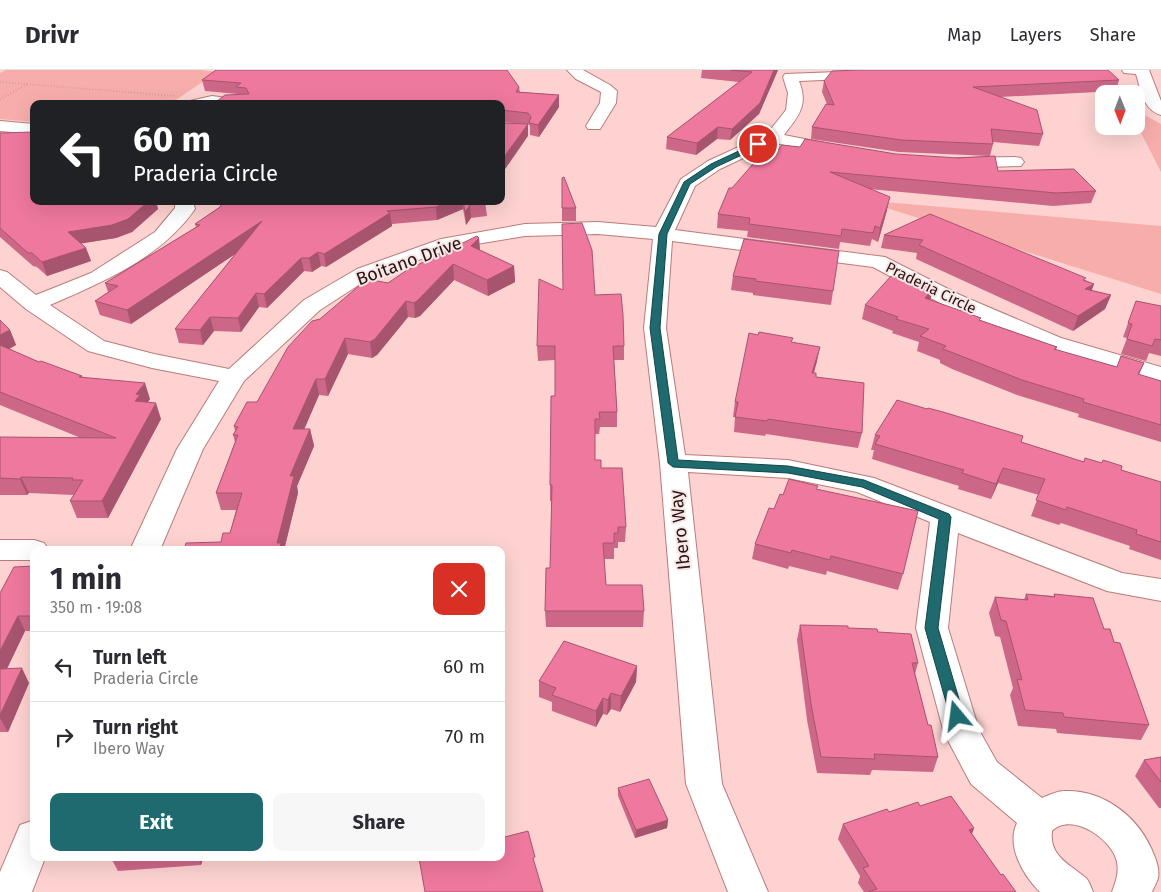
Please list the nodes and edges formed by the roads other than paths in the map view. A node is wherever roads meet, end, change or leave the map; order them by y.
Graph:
1 (574, 70) edge
2 (1129, 70) edge
3 (1142, 70) edge
4 (877, 75) edge
5 (1161, 110) edge
6 (0, 126) edge
7 (594, 126) dead end
8 (30, 130) edge
9 (773, 138) junction
10 (854, 153) edge
11 (942, 162) edge
12 (1015, 162) dead end
13 (184, 205) edge
14 (663, 234) junction
15 (0, 276) edge
16 (34, 304) junction
17 (1161, 375) edge
18 (234, 377) junction
19 (673, 463) junction
20 (945, 517) junction
21 (146, 546) edge
22 (0, 550) edge
23 (30, 550) edge
24 (1161, 590) edge
25 (1039, 818) junction
26 (30, 847) edge
27 (12, 892) edge
28 (748, 892) edge
29 (1073, 892) edge
30 (1132, 892) edge

1 - 7 street
2 - 3 street
3 - 5 street
4 - 9 street, Ibero Way
6 - 8 street
9 - 10 street
9 - 14 street, Ibero Way
11 - 12 street
13 - 16 street
14 - 17 street, Praderia Circle
14 - 18 street, Boitano Drive
14 - 19 street, Ibero Way
15 - 16 street
16 - 18 street
18 - 21 street, Boitano Drive
19 - 20 street
19 - 28 street, Ibero Way
20 - 24 street
20 - 25 street
22 - 23 street
25 - 29 street
25 - 30 street
26 - 27 street

